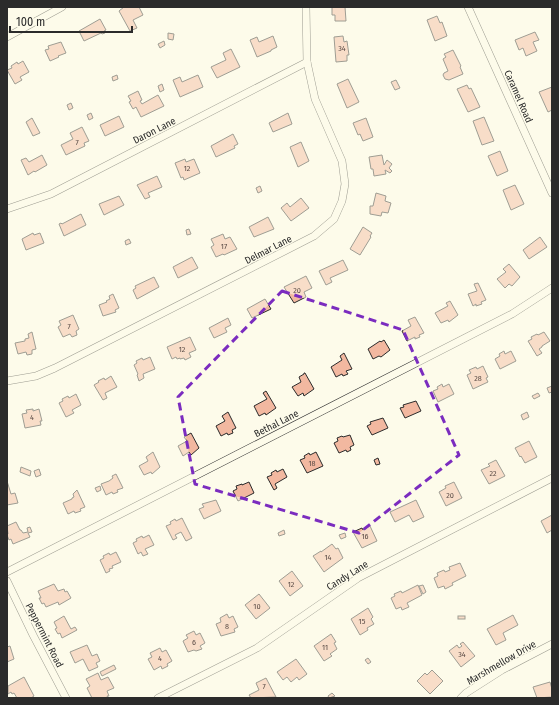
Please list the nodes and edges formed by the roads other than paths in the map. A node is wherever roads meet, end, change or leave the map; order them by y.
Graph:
1 (62, 7) edge
2 (306, 7) edge
3 (468, 7) edge
4 (7, 37) edge
5 (307, 62) junction
6 (552, 194) edge
7 (7, 209) edge
8 (552, 288) edge
9 (7, 381) edge
10 (552, 478) edge
11 (7, 572) edge
12 (7, 581) edge
13 (552, 644) edge
14 (66, 698) edge
15 (158, 698) edge
16 (462, 698) edge

1 - 4 street
2 - 5 street, Delmar Lane
3 - 6 street, Caramel Road
5 - 7 street, Daron Lane
5 - 9 street, Delmar Lane
8 - 11 street, Bethal Lane
10 - 15 street, Candy Lane
12 - 14 street, Peppermint Road
13 - 16 street, Marshmellow Drive

